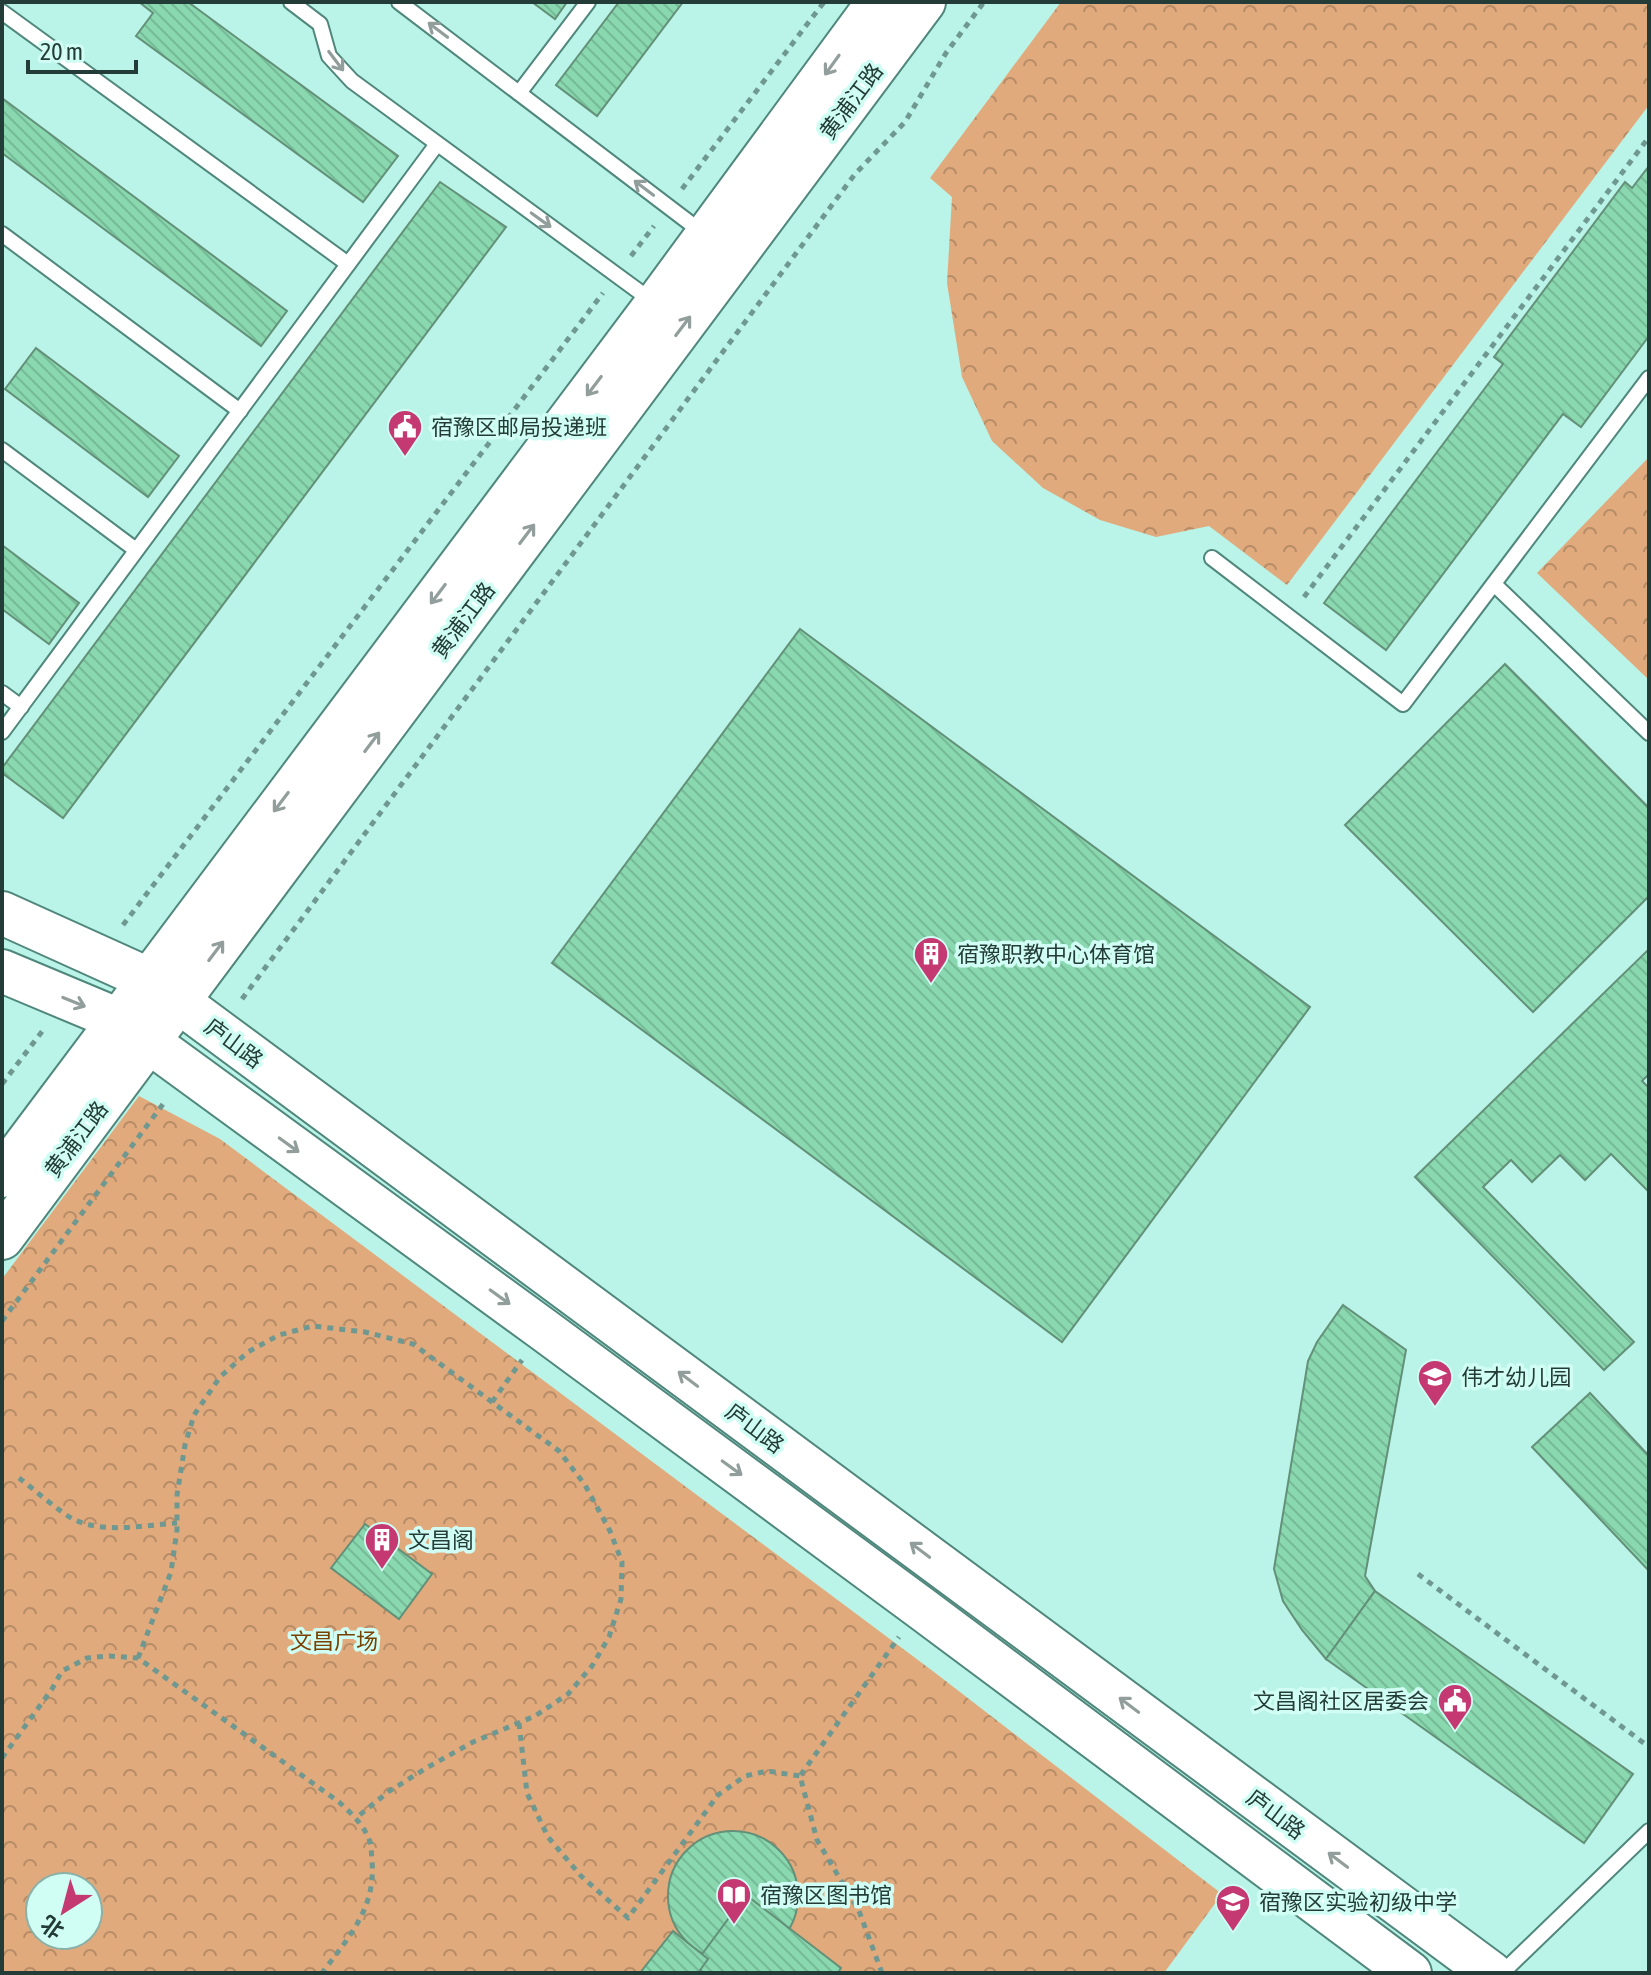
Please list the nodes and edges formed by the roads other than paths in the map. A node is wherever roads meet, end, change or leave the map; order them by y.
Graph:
1 (291, 2) edge
2 (399, 2) edge
3 (588, 2) edge
4 (878, 2) edge
5 (924, 2) edge
6 (2, 12) edge
7 (519, 93) junction
8 (437, 144) junction
9 (2, 234) edge
10 (706, 235) junction
11 (348, 264) junction
12 (656, 304) junction
13 (1649, 378) edge
14 (240, 411) junction
15 (2, 450) edge
16 (136, 550) junction
17 (1212, 558) dead end
18 (1494, 584) junction
19 (2, 693) edge
20 (21, 707) junction
21 (2, 732) edge
22 (1649, 733) edge
23 (2, 913) edge
24 (2, 971) edge
25 (163, 990) junction
26 (134, 1031) junction
27 (2, 1176) edge
28 (2, 1238) edge
29 (1649, 1831) edge
30 (1410, 1973) edge
31 (1491, 1973) edge
32 (1502, 1973) edge

1 -> 8 lane
7 -> 2 lane
3 - 7 lane
4 -> 10 street, 黄浦江路
25 -> 5 street, 黄浦江路
6 - 11 lane
10 -> 7 lane
8 - 11 lane
8 -> 12 lane
9 - 14 lane
10 - 12 street, 黄浦江路
11 - 14 lane
12 -> 25 street, 黄浦江路
13 - 18 lane
14 - 16 lane
15 - 16 lane
16 - 20 lane
17 - 18 lane
18 - 22 lane
19 - 20 lane
20 - 21 lane
23 - 25 street, 庐山路
24 -> 26 street, 庐山路
25 - 26 street, 黄浦江路
31 -> 25 street, 庐山路
26 - 27 street, 黄浦江路
26 - 28 street, 黄浦江路
26 -> 30 street, 庐山路
29 - 32 lane

